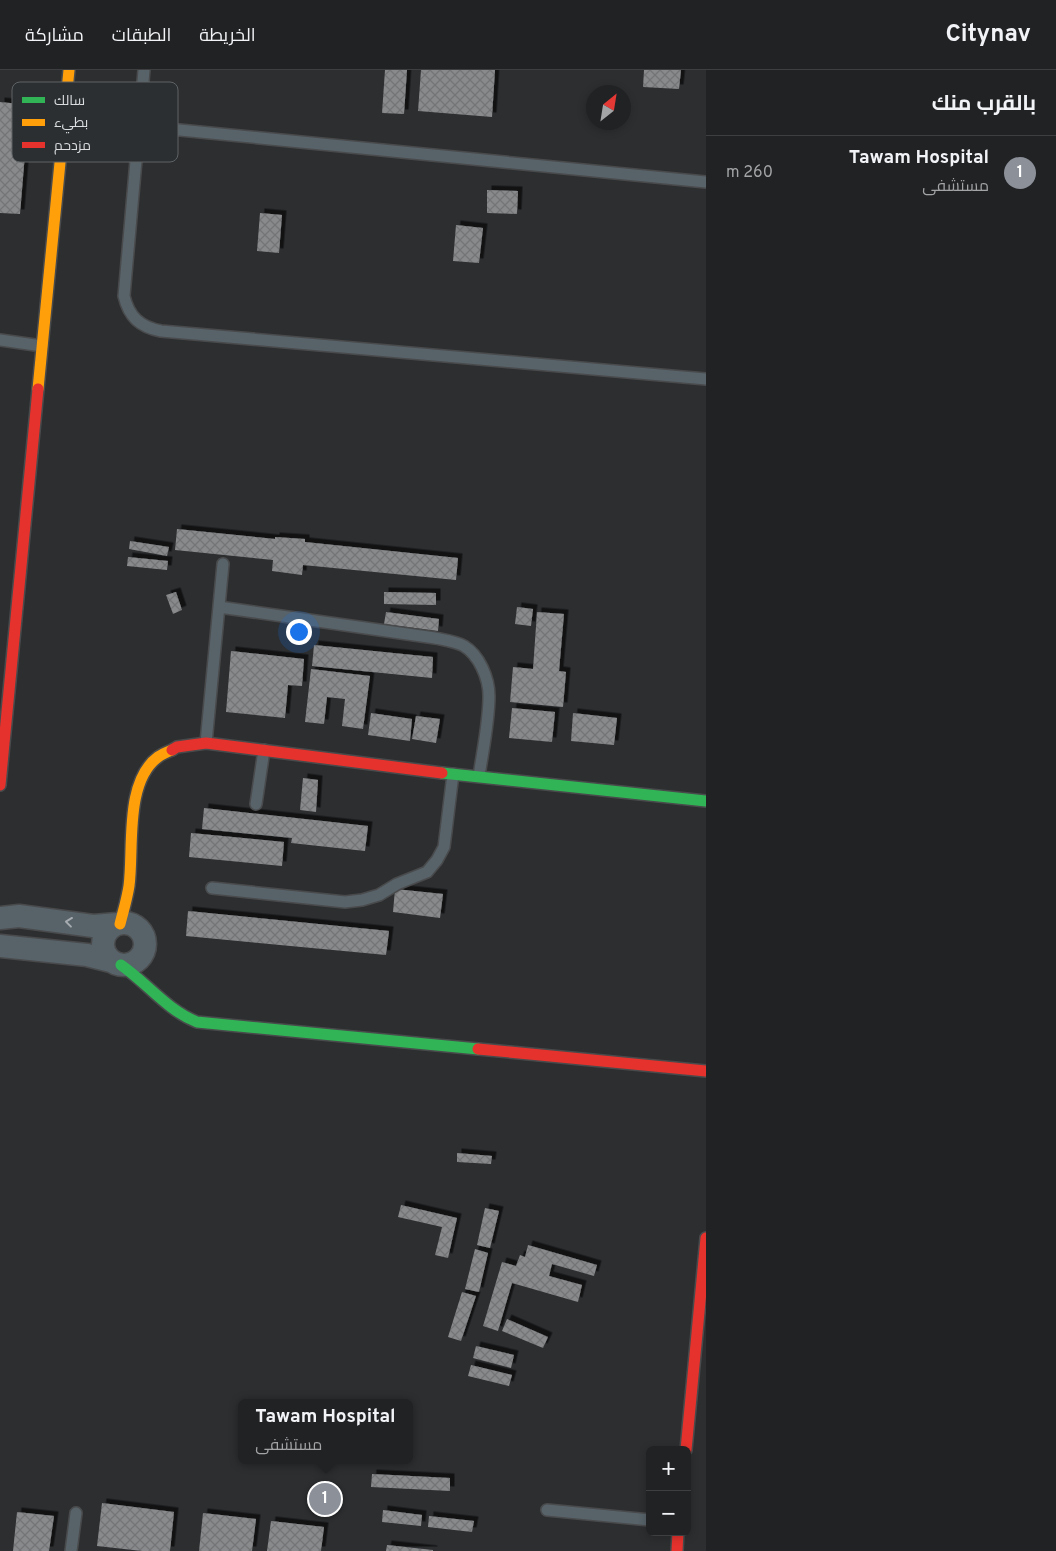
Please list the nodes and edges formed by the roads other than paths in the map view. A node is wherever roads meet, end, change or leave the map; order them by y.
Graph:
1 (178, 130) edge
2 (60, 162) edge
3 (136, 162) edge
4 (706, 182) edge
5 (0, 340) edge
6 (42, 346) junction
7 (706, 379) edge
8 (223, 564) dead end
9 (219, 607) junction
10 (4, 711) edge
11 (206, 743) junction
12 (264, 750) junction
13 (453, 774) junction
14 (479, 776) junction
15 (0, 785) edge
16 (706, 801) edge
17 (256, 804) dead end
18 (129, 887) joint
19 (212, 888) dead end
20 (0, 918) edge
21 (124, 926) junction
22 (0, 946) edge
23 (142, 954) junction
24 (116, 963) junction
25 (160, 999) junction
26 (706, 1071) edge
27 (706, 1238) edge
28 (686, 1446) edge
29 (547, 1510) dead end
30 (76, 1513) dead end
31 (646, 1520) edge
32 (678, 1536) edge
33 (71, 1551) edge
34 (677, 1551) edge

1 - 4 lane
2 - 6 street
3 - 7 lane
5 - 6 lane
6 - 10 street
8 - 9 lane
9 - 11 lane
9 - 14 lane
10 - 15 street
11 - 12 street
11 - 18 street
12 - 13 street
12 - 17 lane
13 - 14 street
13 - 19 lane
14 - 16 street
18 - 21 street
21 -> 20 street
21 - 23 street
21 - 24 street
22 - 24 street
23 - 24 street
23 - 25 street
24 - 25 street
25 - 26 street
27 - 28 street
29 - 31 lane
30 - 33 lane
32 - 34 street

